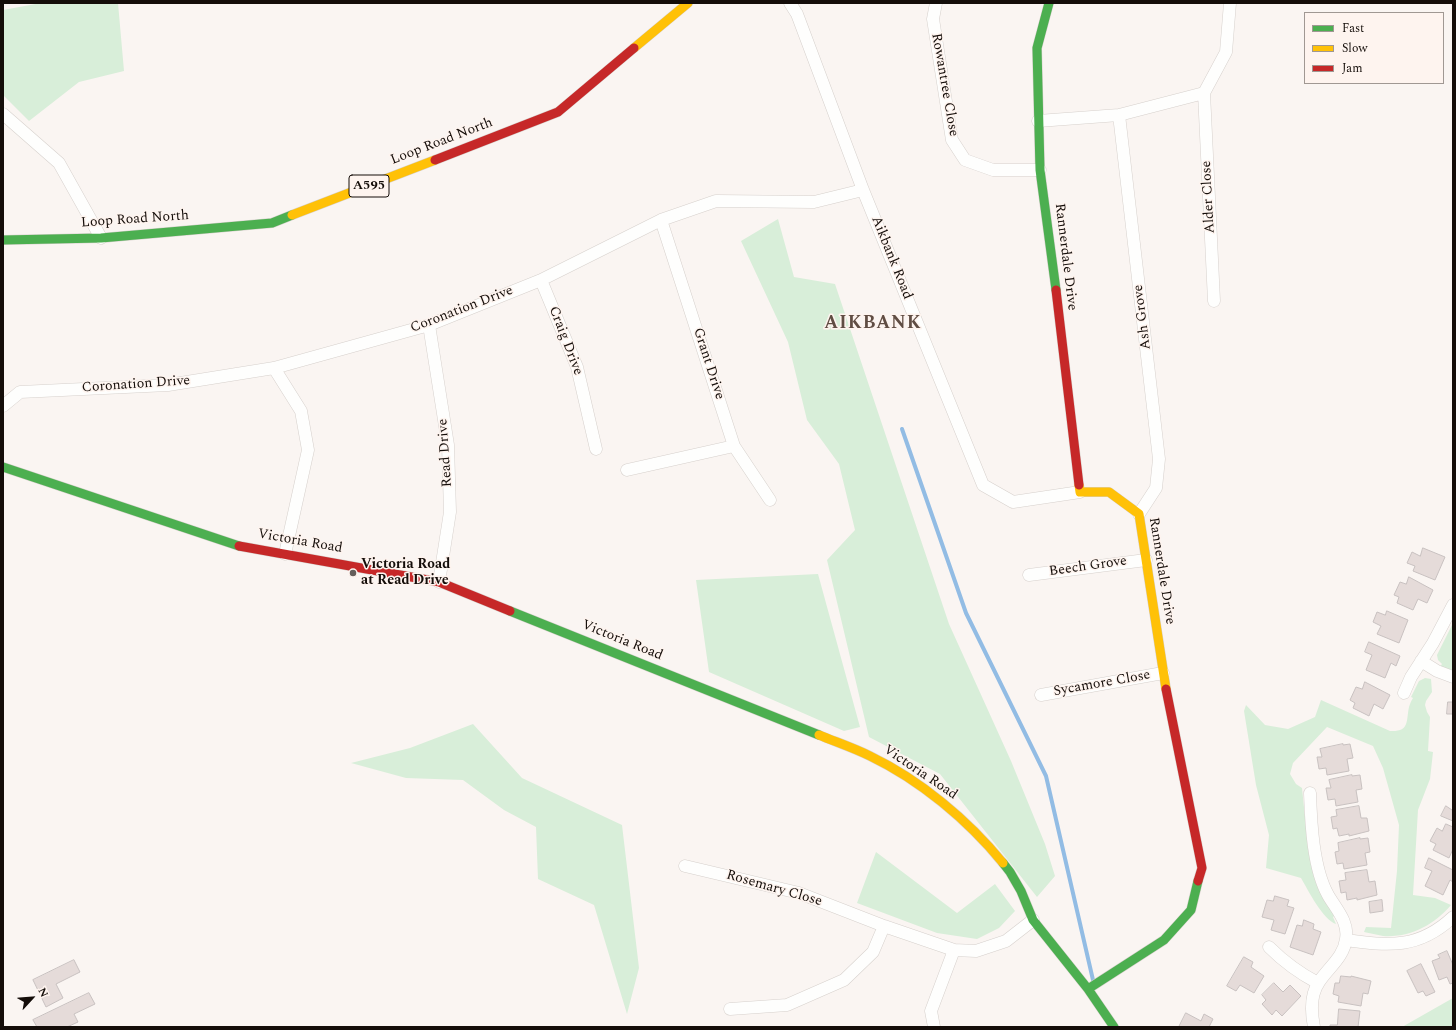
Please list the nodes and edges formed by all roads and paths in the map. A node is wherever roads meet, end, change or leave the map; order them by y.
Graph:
1 (688, 3) edge
2 (790, 3) edge
3 (936, 3) edge
4 (1049, 3) edge
5 (1230, 3) edge
6 (1204, 93) junction
7 (3, 114) edge
8 (1119, 115) junction
9 (1038, 121) junction
10 (1040, 170) junction
11 (863, 190) junction
12 (661, 220) junction
13 (101, 238) junction
14 (3, 240) edge
15 (541, 280) junction
16 (1214, 301) dead end
17 (429, 325) junction
18 (274, 368) junction
19 (3, 406) edge
20 (734, 446) junction
21 (596, 449) dead end
22 (3, 467) edge
23 (627, 470) dead end
24 (1080, 492) junction
25 (770, 500) dead end
26 (1139, 514) junction
27 (284, 554) junction
28 (1146, 560) junction
29 (1029, 575) dead end
30 (439, 582) junction
31 (1453, 605) edge
32 (1421, 661) junction
33 (1163, 674) junction
34 (1453, 677) edge
35 (1404, 693) dead end
36 (1041, 695) dead end
37 (1310, 793) dead end
38 (685, 866) dead end
39 (1453, 917) edge
40 (1033, 920) junction
41 (884, 926) junction
42 (1346, 940) junction
43 (1269, 947) dead end
44 (954, 950) junction
45 (1318, 983) junction
46 (1088, 989) junction
47 (730, 1009) dead end
48 (934, 1027) edge
49 (1114, 1027) edge
50 (1314, 1027) edge

1 - 13 main road, Loop Road North / A595
2 - 11 street, Aikbank Road
3 - 10 street, Rowantree Close
4 - 9 main road, Rannerdale Drive
5 - 6 street
6 - 8 street
6 - 16 street, Alder Close
7 - 13 street
8 - 9 street
8 - 26 street, Ash Grove
9 - 10 main road, Rannerdale Drive
10 - 24 main road, Rannerdale Drive
11 - 12 street, Coronation Drive
11 - 24 street, Aikbank Road
12 - 15 street, Coronation Drive
12 - 20 street, Grant Drive
13 - 14 main road, Loop Road North / A595
15 - 17 street, Coronation Drive
15 - 21 street, Craig Drive
17 - 18 street, Coronation Drive
17 - 30 street, Read Drive
18 - 19 street, Coronation Drive
18 - 27 street
20 - 23 street
20 - 25 street, Grant Drive
22 - 27 main road, Victoria Road
24 - 26 main road, Rannerdale Drive
26 - 28 main road, Rannerdale Drive
27 - 30 main road, Victoria Road
28 - 29 street, Beech Grove
28 - 33 main road, Rannerdale Drive
30 - 40 main road, Victoria Road
31 - 32 street
32 - 34 street
32 - 35 street
33 - 36 street, Sycamore Close
33 - 46 main road, Rannerdale Drive
37 - 42 street
38 - 41 street, Rosemary Close
39 - 42 street
40 - 44 street, Rosemary Close
40 - 46 main road, Victoria Road
41 - 44 street, Rosemary Close
41 - 47 street
42 - 45 street
43 - 45 street
44 - 48 street
45 - 50 street
46 - 49 main road, Victoria Road

